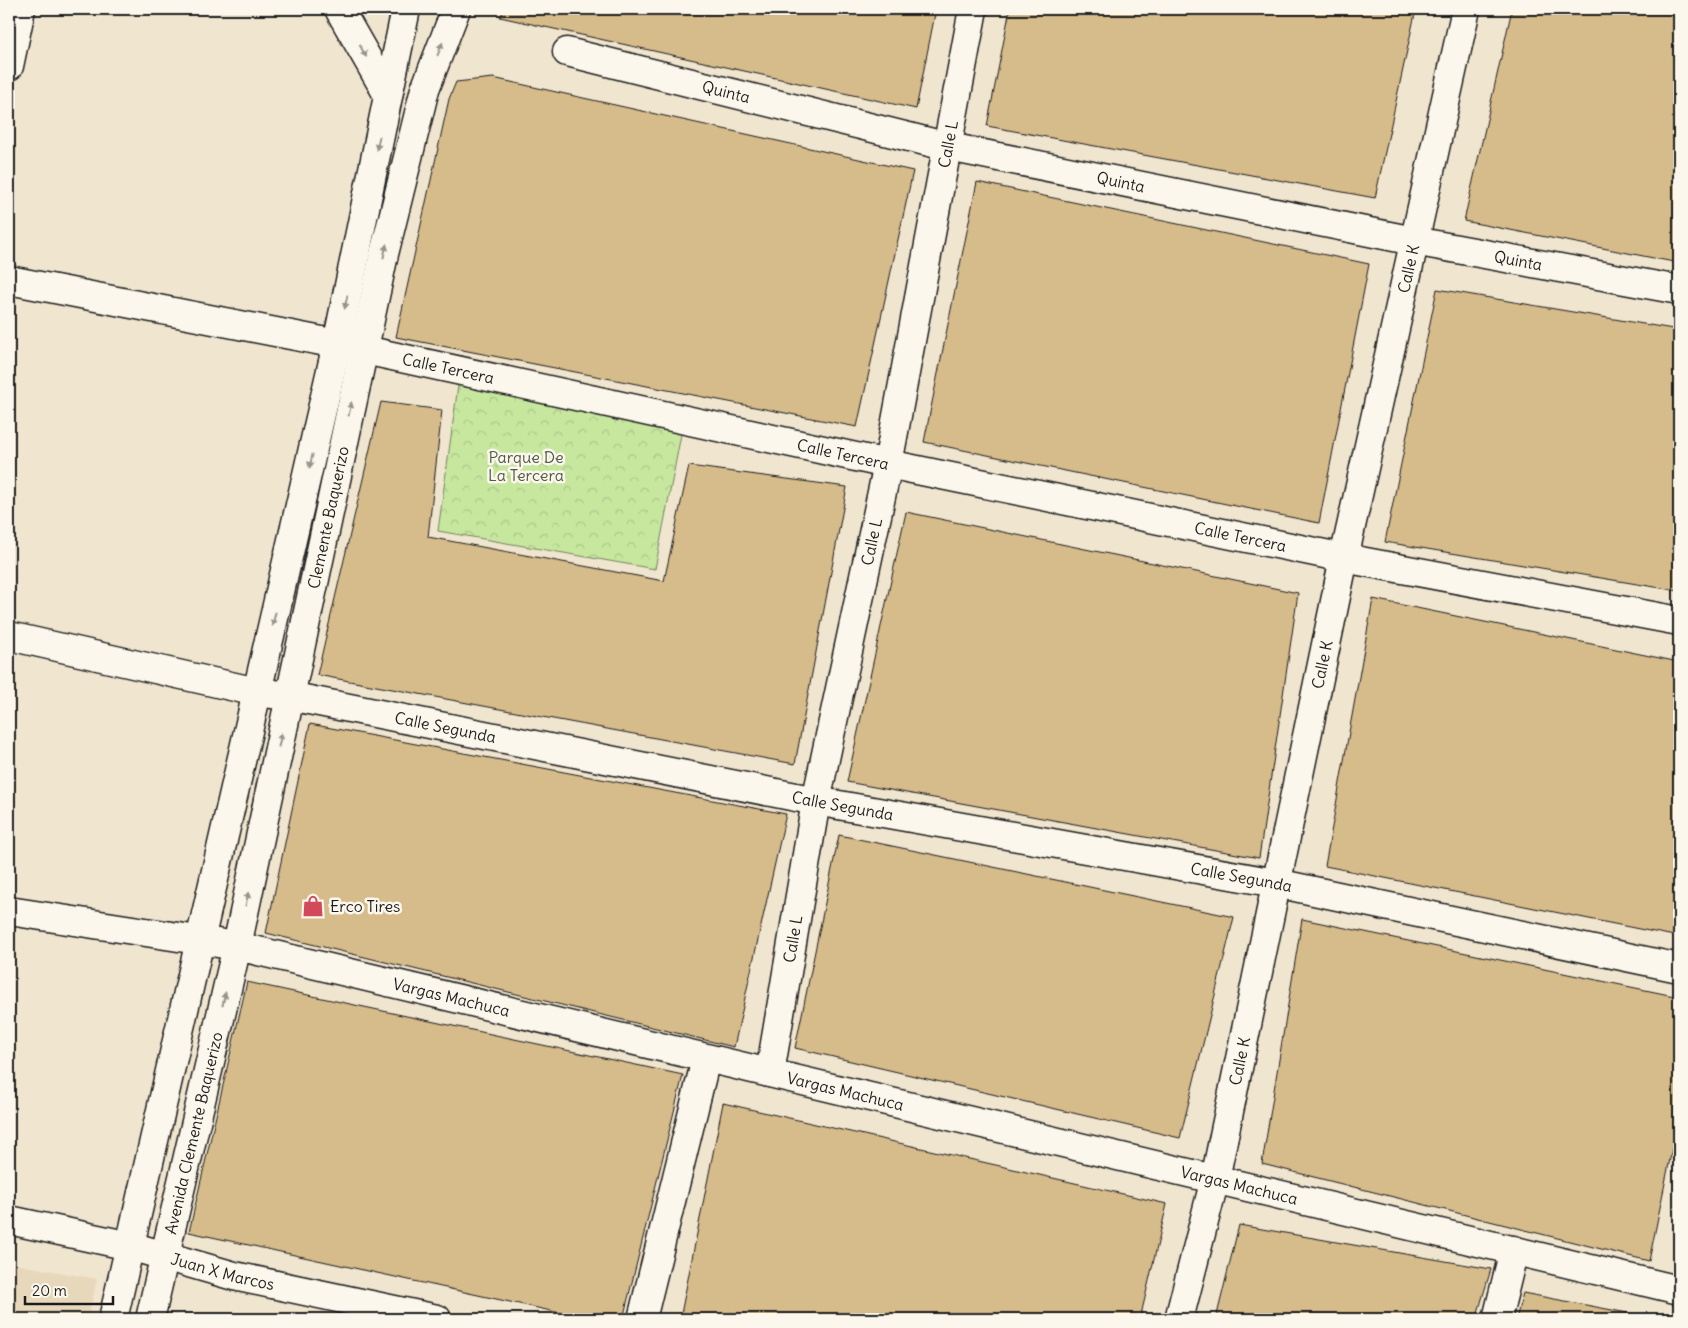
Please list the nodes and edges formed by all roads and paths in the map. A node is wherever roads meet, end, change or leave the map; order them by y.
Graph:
1 (21, 9) edge
2 (338, 9) edge
3 (406, 9) edge
4 (456, 9) edge
5 (973, 9) edge
6 (1466, 9) edge
7 (567, 52) dead end
8 (9, 66) edge
9 (388, 95) junction
10 (949, 147) junction
11 (1414, 241) junction
12 (9, 280) edge
13 (1679, 290) edge
14 (350, 347) junction
15 (888, 464) junction
16 (1344, 558) junction
17 (1679, 621) edge
18 (9, 636) edge
19 (257, 692) junction
20 (289, 696) junction
21 (816, 800) junction
22 (1276, 883) junction
23 (9, 911) edge
24 (200, 940) junction
25 (237, 946) junction
26 (1679, 968) edge
27 (706, 1059) junction
28 (770, 1073) junction
29 (1215, 1179) junction
30 (9, 1220) edge
31 (130, 1246) junction
32 (1514, 1250) junction
33 (163, 1254) junction
34 (1679, 1286) edge
35 (113, 1319) edge
36 (150, 1319) edge
37 (438, 1319) edge
38 (642, 1319) edge
39 (1178, 1319) edge
40 (1496, 1319) edge

1 - 8 main road
2 -> 9 main road
3 - 9 main road
14 -> 4 main road, Clemente Baquerizo
5 - 10 main road, Calle L
6 - 11 main road, Calle K
7 - 10 main road, Quinta
9 -> 14 main road
10 - 11 main road, Quinta
10 - 15 main road, Calle L
11 - 13 main road, Quinta
11 - 16 main road, Calle K
12 - 14 main road, Calle Tercera
14 - 15 main road, Calle Tercera
14 -> 19 main road
20 -> 14 main road, Clemente Baquerizo
15 - 16 main road, Calle Tercera
15 - 21 main road, Calle L
16 - 17 main road, Calle Tercera
16 - 22 main road, Calle K
18 - 19 main road, Calle Segunda
19 - 20 main road, Calle Segunda
19 - 24 main road
20 - 21 main road, Calle Segunda
25 -> 20 main road, Clemente Baquerizo
21 - 22 main road, Calle Segunda
21 - 28 main road, Calle L
22 - 26 main road, Calle Segunda
22 - 29 main road, Calle K
23 - 24 main road, Vargas Machuca
24 - 25 main road, Vargas Machuca
24 - 31 main road
25 - 27 main road, Vargas Machuca
33 -> 25 main road, Avenida Clemente Baquerizo
27 - 28 main road, Vargas Machuca
27 - 38 main road
28 - 29 main road, Vargas Machuca
29 - 32 main road, Vargas Machuca
29 - 39 main road, Calle K
30 - 31 main road, Juan X Marcos
31 - 33 main road, Juan X Marcos
31 - 35 main road
32 - 34 main road, Vargas Machuca
32 - 40 main road
33 - 36 main road, Avenida Clemente Baquerizo
33 - 37 main road, Juan X Marcos

